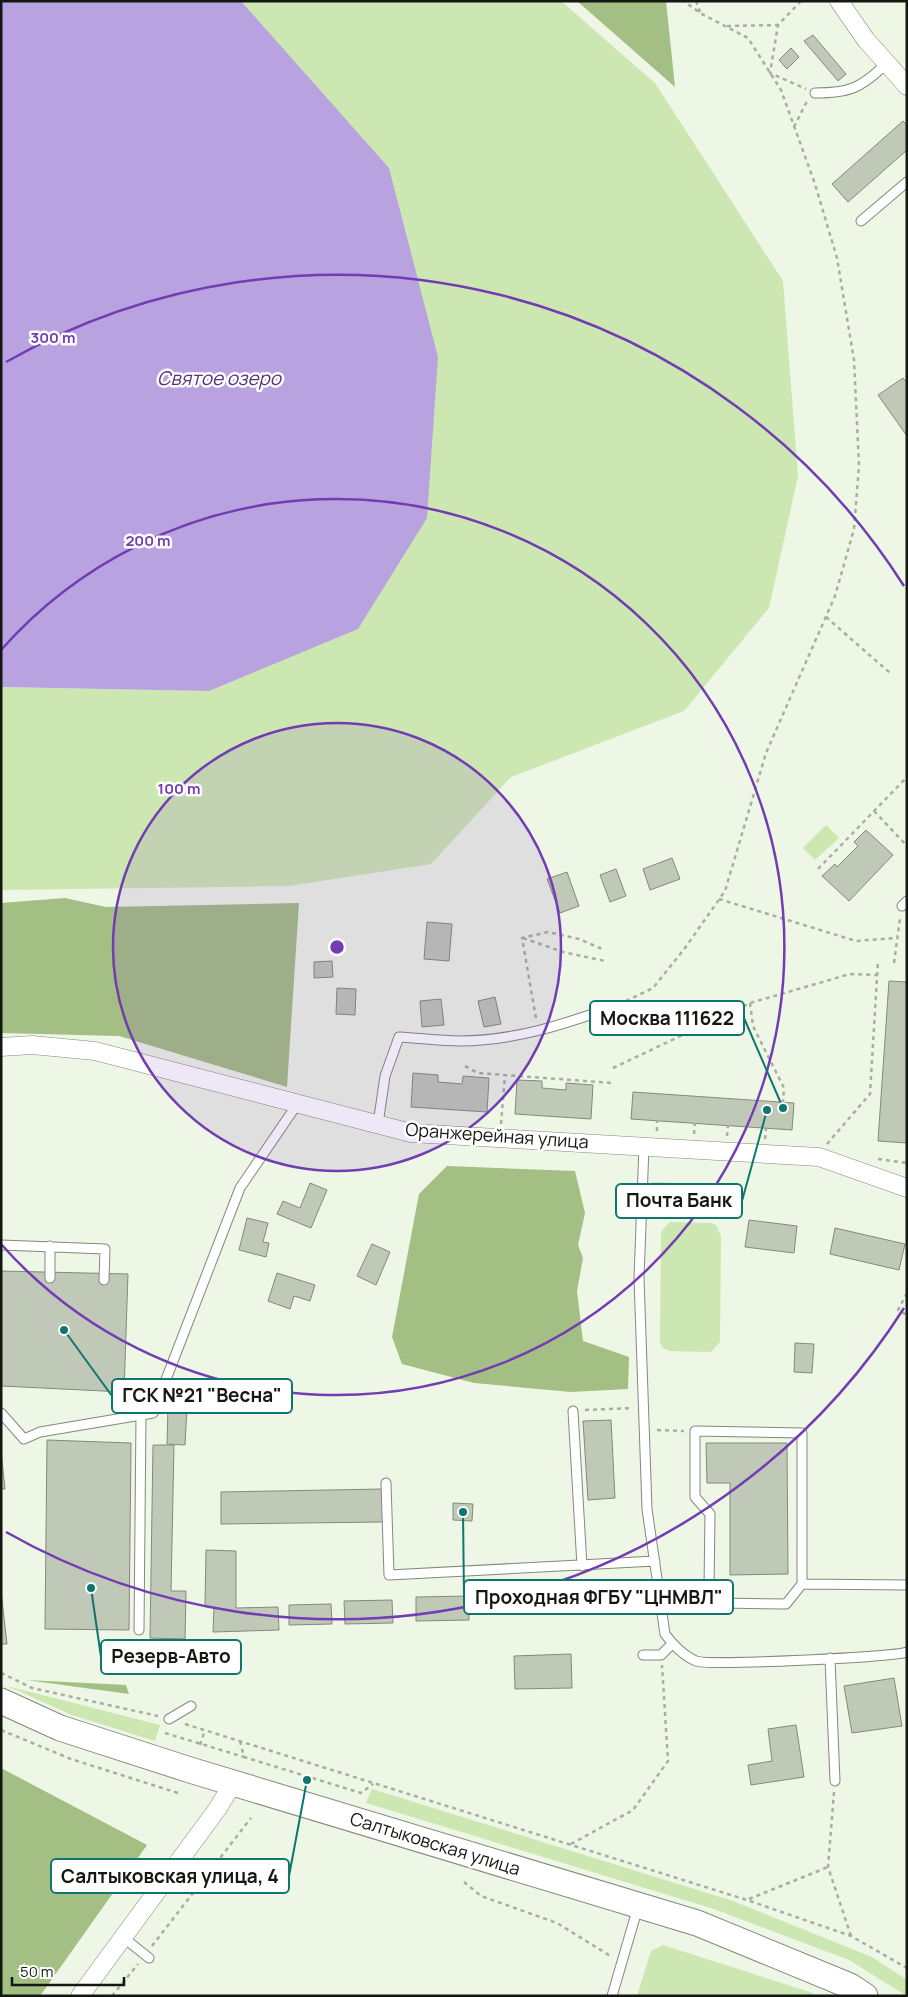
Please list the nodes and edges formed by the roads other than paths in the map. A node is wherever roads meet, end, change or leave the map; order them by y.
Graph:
1 (839, 1) edge
2 (887, 63) junction
3 (907, 86) edge
4 (815, 93) road end
5 (907, 182) edge
6 (861, 221) dead end
7 (616, 1006) road end
8 (1, 1047) edge
9 (298, 1102) junction
10 (378, 1124) junction
11 (644, 1146) junction
12 (907, 1188) edge
13 (1, 1244) edge
14 (50, 1246) junction
15 (50, 1278) dead end
16 (104, 1280) dead end
17 (573, 1411) road end
18 (1, 1413) edge
19 (141, 1415) junction
20 (386, 1483) dead end
21 (655, 1561) junction
22 (582, 1566) junction
23 (802, 1584) junction
24 (907, 1585) edge
25 (140, 1630) dead end
26 (672, 1644) junction
27 (907, 1652) edge
28 (643, 1655) dead end
29 (830, 1658) junction
30 (1, 1701) edge
31 (191, 1706) dead end
32 (169, 1719) road end
33 (835, 1780) road end
34 (233, 1783) junction
35 (638, 1904) junction
36 (124, 1938) junction
37 (147, 1957) road end
38 (80, 1996) edge
39 (612, 1996) edge
40 (865, 1996) edge

1 - 2 street
2 - 3 street
2 - 4 lane
5 - 6 lane
7 - 10 lane
8 - 9 street, Оранжерейная улица
9 - 10 street, Оранжерейная улица
9 - 19 lane
10 - 11 street, Оранжерейная улица
11 - 12 street, Оранжерейная улица
11 - 21 lane
13 - 14 lane
14 - 15 lane
14 - 16 lane
17 - 22 lane
18 - 19 lane
19 - 25 lane
20 - 22 lane
21 - 22 lane
21 - 26 lane
23 - 23 lane
23 - 24 lane
26 - 28 lane
26 - 29 lane
27 - 29 lane
29 - 33 lane
30 - 34 main road, Салтыковская улица
31 - 32 lane
34 - 35 main road, Салтыковская улица
34 - 36 street
35 - 39 lane
35 - 40 main road, Салтыковская улица
36 - 37 lane
36 - 38 street

